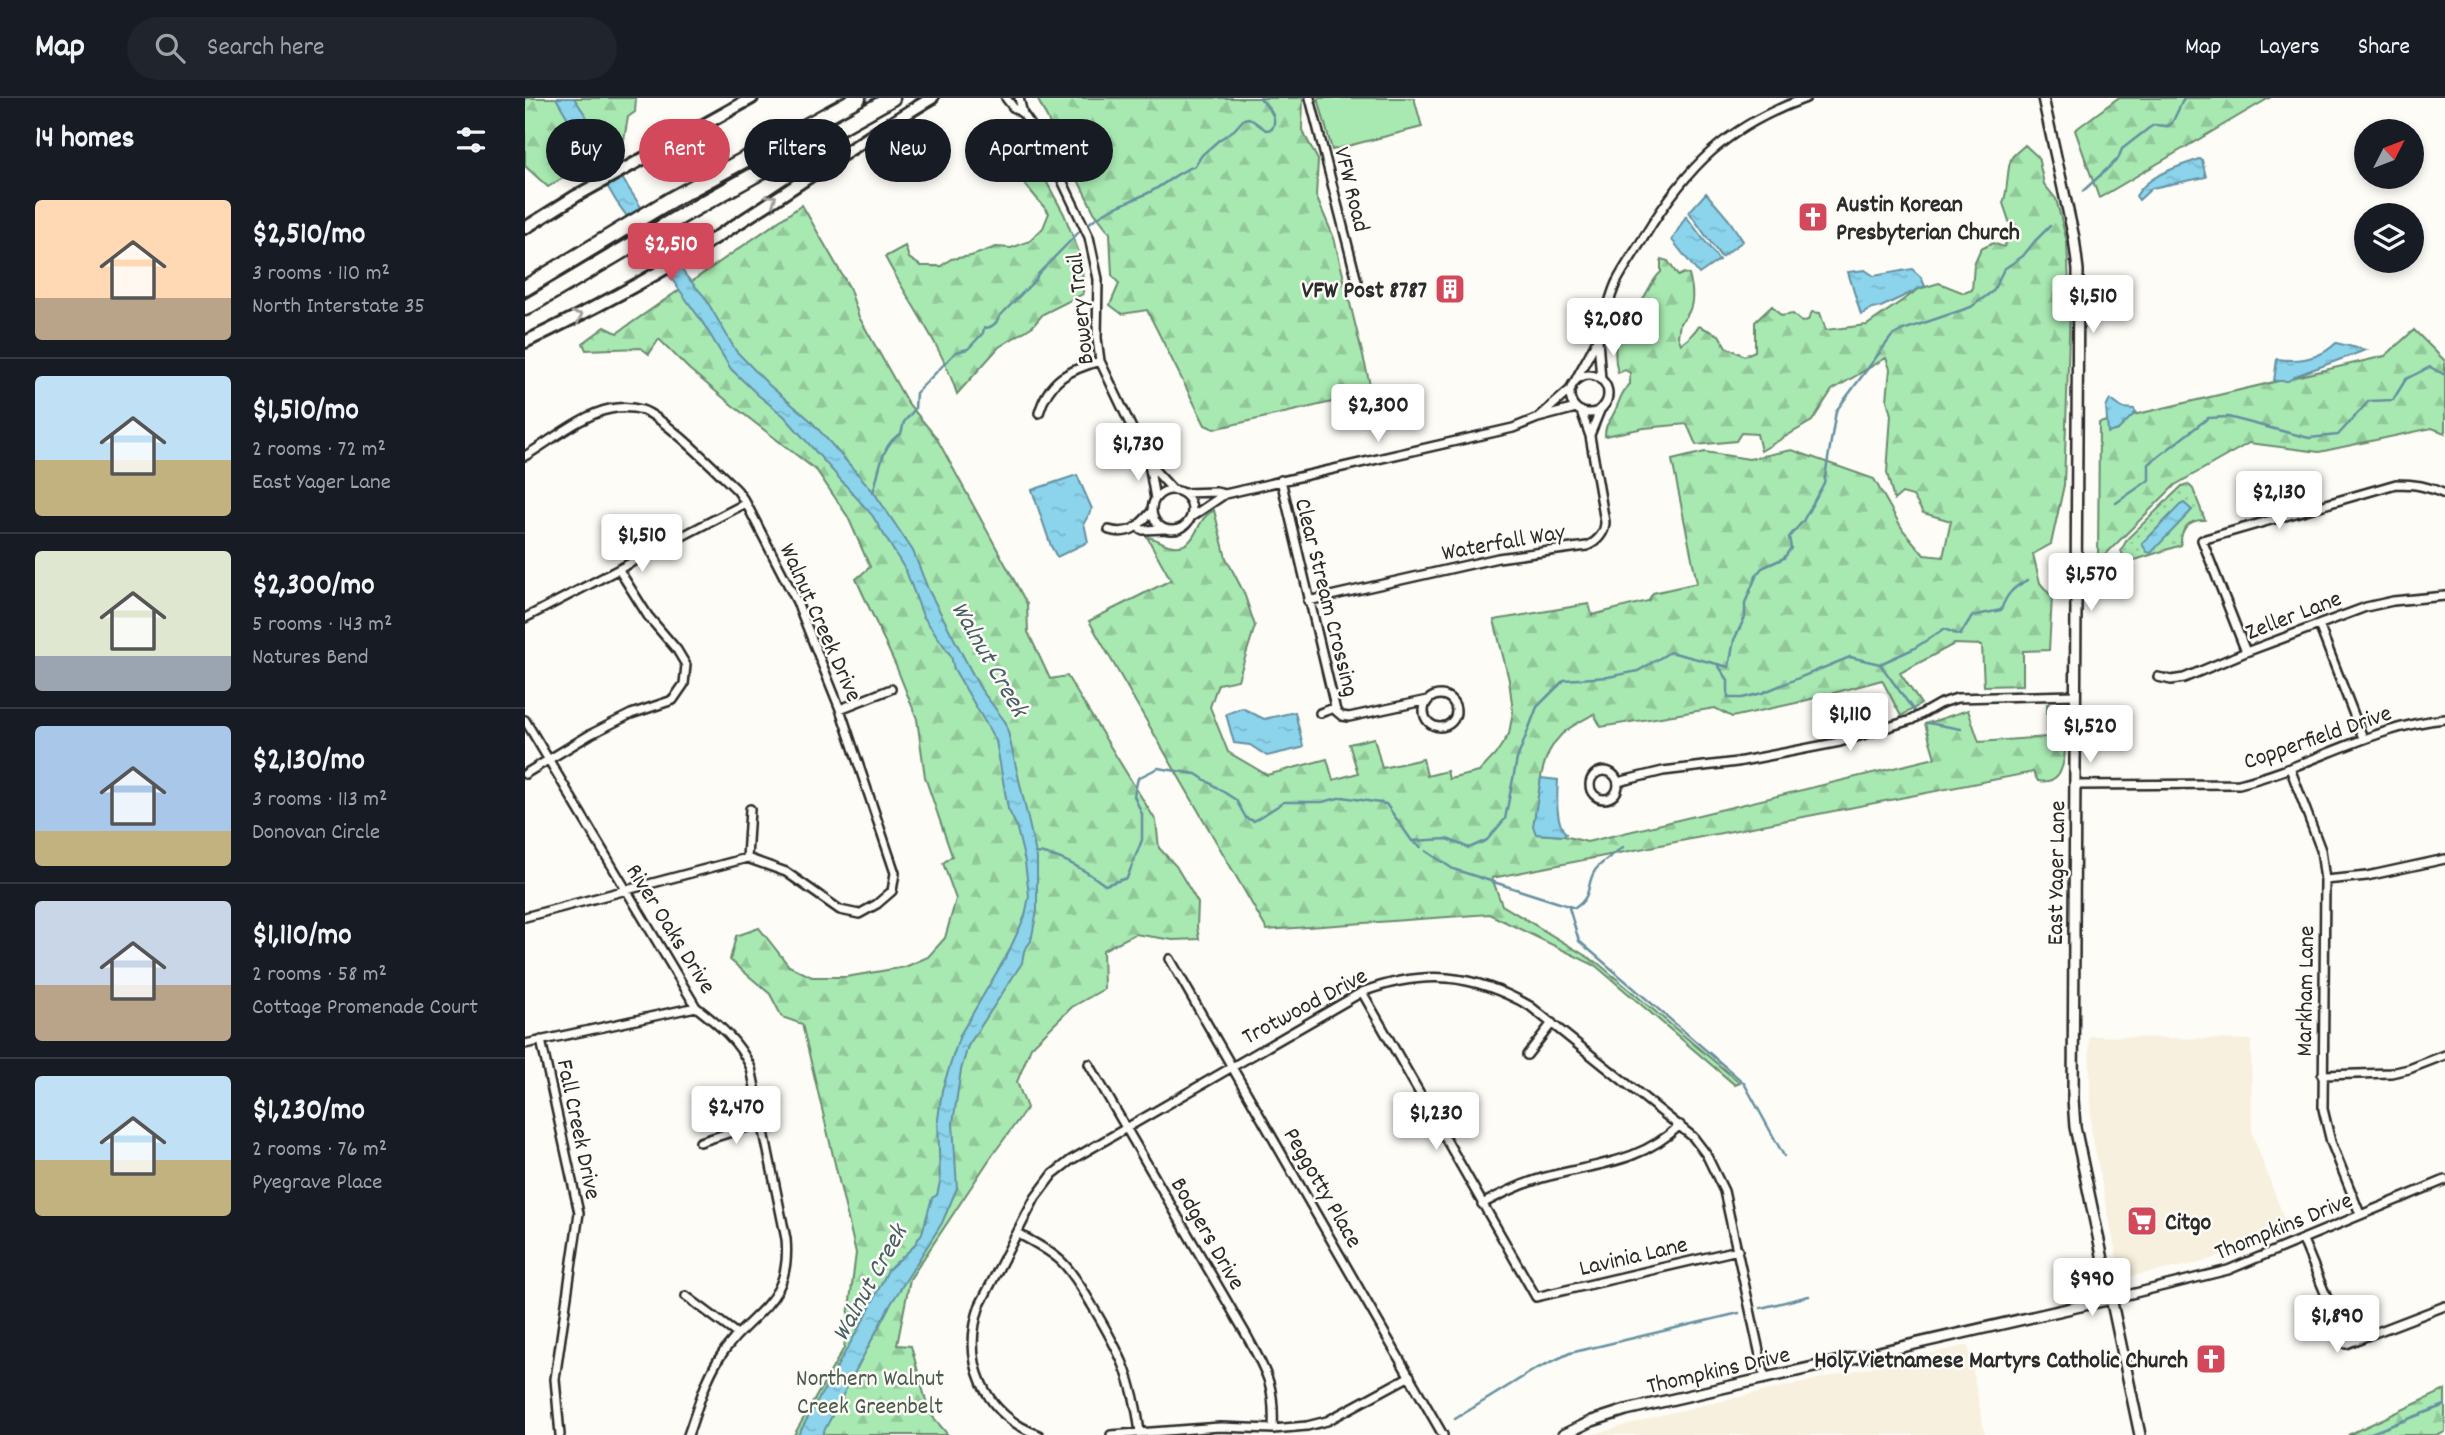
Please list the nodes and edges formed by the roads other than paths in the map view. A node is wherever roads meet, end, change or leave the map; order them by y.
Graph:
1 (752, 98) edge
2 (858, 98) edge
3 (892, 98) edge
4 (932, 98) edge
5 (1006, 98) edge
6 (1020, 98) edge
7 (1310, 98) edge
8 (1806, 98) edge
9 (2043, 98) edge
10 (1023, 114) junction
11 (525, 228) edge
12 (525, 288) edge
13 (1359, 289) dead end
14 (525, 308) edge
15 (1597, 339) junction
16 (525, 342) edge
17 (1100, 360) junction
18 (1601, 380) junction
19 (1573, 385) junction
20 (1601, 408) junction
21 (1578, 409) junction
22 (1039, 412) dead end
23 (1538, 418) junction
24 (1590, 436) junction
25 (525, 456) edge
26 (1149, 464) junction
27 (1280, 480) junction
28 (1173, 489) junction
29 (1183, 493) junction
30 (1225, 494) junction
31 (2445, 494) edge
32 (1155, 499) junction
33 (746, 503) junction
34 (1152, 511) junction
35 (1191, 517) junction
36 (1139, 527) junction
37 (1166, 529) junction
38 (1109, 530) dead end
39 (619, 570) junction
40 (2445, 596) edge
41 (1308, 600) junction
42 (525, 618) edge
43 (2319, 625) junction
44 (2246, 652) junction
45 (2158, 677) dead end
46 (891, 689) dead end
47 (2075, 695) junction
48 (1428, 700) junction
49 (1334, 708) junction
50 (840, 709) junction
51 (1320, 713) dead end
52 (2445, 719) edge
53 (525, 720) edge
54 (2364, 738) junction
55 (548, 760) junction
56 (2290, 768) junction
57 (525, 774) edge
58 (1618, 782) junction
59 (2075, 785) junction
60 (750, 809) dead end
61 (747, 858) junction
62 (2445, 859) edge
63 (2325, 880) junction
64 (625, 888) junction
65 (525, 917) edge
66 (1170, 960) dead end
67 (1362, 992) junction
68 (696, 1007) junction
69 (1552, 1023) junction
70 (541, 1040) junction
71 (525, 1044) edge
72 (1527, 1055) dead end
73 (2445, 1055) edge
74 (1089, 1064) dead end
75 (1231, 1066) junction
76 (2322, 1075) junction
77 (763, 1122) junction
78 (1681, 1125) junction
79 (1126, 1128) junction
80 (699, 1142) dead end
81 (2445, 1180) edge
82 (1482, 1204) junction
83 (2360, 1214) junction
84 (1017, 1233) junction
85 (2303, 1240) junction
86 (1738, 1250) junction
87 (686, 1296) dead end
88 (2111, 1299) junction
89 (2445, 1306) edge
90 (737, 1334) junction
91 (1410, 1376) junction
92 (1765, 1378) junction
93 (1273, 1429) junction
94 (1140, 1432) junction
95 (560, 1435) edge
96 (688, 1435) edge
97 (1039, 1435) edge
98 (1111, 1435) edge
99 (1443, 1435) edge
100 (1563, 1435) edge
101 (2140, 1435) edge

1 - 11 main road
2 - 12 highway
3 - 14 highway
16 -> 4 main road
5 - 10 street, Bowery Trail
6 - 10 street, Bowery Trail
7 - 13 street, VFW Road
8 - 15 street
9 - 47 street, East Yager Lane
10 - 17 street, Bowery Trail
15 - 18 street
15 - 19 street
17 - 22 street
17 - 26 street, Bowery Trail
18 - 19 street
18 - 20 street
19 - 21 street
19 - 23 street
20 - 21 street
20 - 24 street
21 - 23 street
21 - 24 street, Waterfall Way
23 - 27 street
24 - 41 street, Waterfall Way
25 - 33 street, Walnut Creek Drive
26 - 28 street, Bowery Trail
26 - 32 street, Bowery Trail
27 - 30 street
27 - 41 street, Clear Stream Crossing
28 - 29 street
28 - 32 street
29 - 30 street
29 - 35 street
30 - 35 street
31 - 44 street
32 - 34 street
33 - 39 street
33 - 50 street, Walnut Creek Drive
34 - 36 street
34 - 37 street
35 - 37 street
36 - 37 street
36 - 38 street
39 - 42 street
39 - 55 street
40 - 43 street, Zeller Lane
41 - 49 street, Clear Stream Crossing
43 - 44 street, Zeller Lane
43 - 54 street
44 - 45 street, Zeller Lane
46 - 50 street
47 - 58 street
47 - 59 street, East Yager Lane
48 - 48 street, Clear Stream Crossing
48 - 49 street, Clear Stream Crossing
49 - 51 street
50 - 61 street, Walnut Creek Drive
52 - 54 street, Copperfield Drive
53 - 55 street, River Oaks Drive
54 - 56 street, Copperfield Drive
55 - 57 street
55 - 64 street, River Oaks Drive
56 - 59 street, Copperfield Drive
56 - 63 street, Markham Lane
58 - 58 street
59 - 88 street, East Yager Lane
60 - 61 street
61 - 64 street
62 - 63 street
63 - 76 street, Markham Lane
64 - 65 street
64 - 68 street, River Oaks Drive
66 - 75 street, Peggotty Place
67 - 69 street, Trotwood Drive
67 - 75 street, Trotwood Drive
67 - 82 street
68 - 70 street
68 - 77 street, River Oaks Drive
69 - 72 street
69 - 78 street, Trotwood Drive
70 - 71 street
70 - 95 street, Fall Creek Drive
73 - 76 street
74 - 79 street, Bodgers Drive
75 - 79 street, Trotwood Drive
75 - 91 street, Peggotty Place
76 - 83 street, Markham Lane
77 - 80 street
77 - 90 street, River Oaks Drive
78 - 82 street
78 - 86 street, Trotwood Drive
79 - 84 street, Trotwood Drive
79 - 93 street, Bodgers Drive
81 - 83 street, Thompkins Drive
82 - 86 street, Lavinia Lane
83 - 85 street, Thompkins Drive
84 - 94 street
84 - 97 street, Trotwood Drive
85 - 88 street, Thompkins Drive
85 - 89 street
86 - 92 street, Trotwood Drive
87 - 90 street
88 - 92 street, Thompkins Drive
88 - 101 street, East Yager Lane
90 - 96 street, River Oaks Drive
91 - 93 street
91 - 99 street, Peggotty Place
92 - 100 street, Thompkins Drive
93 - 94 street
94 - 98 street

